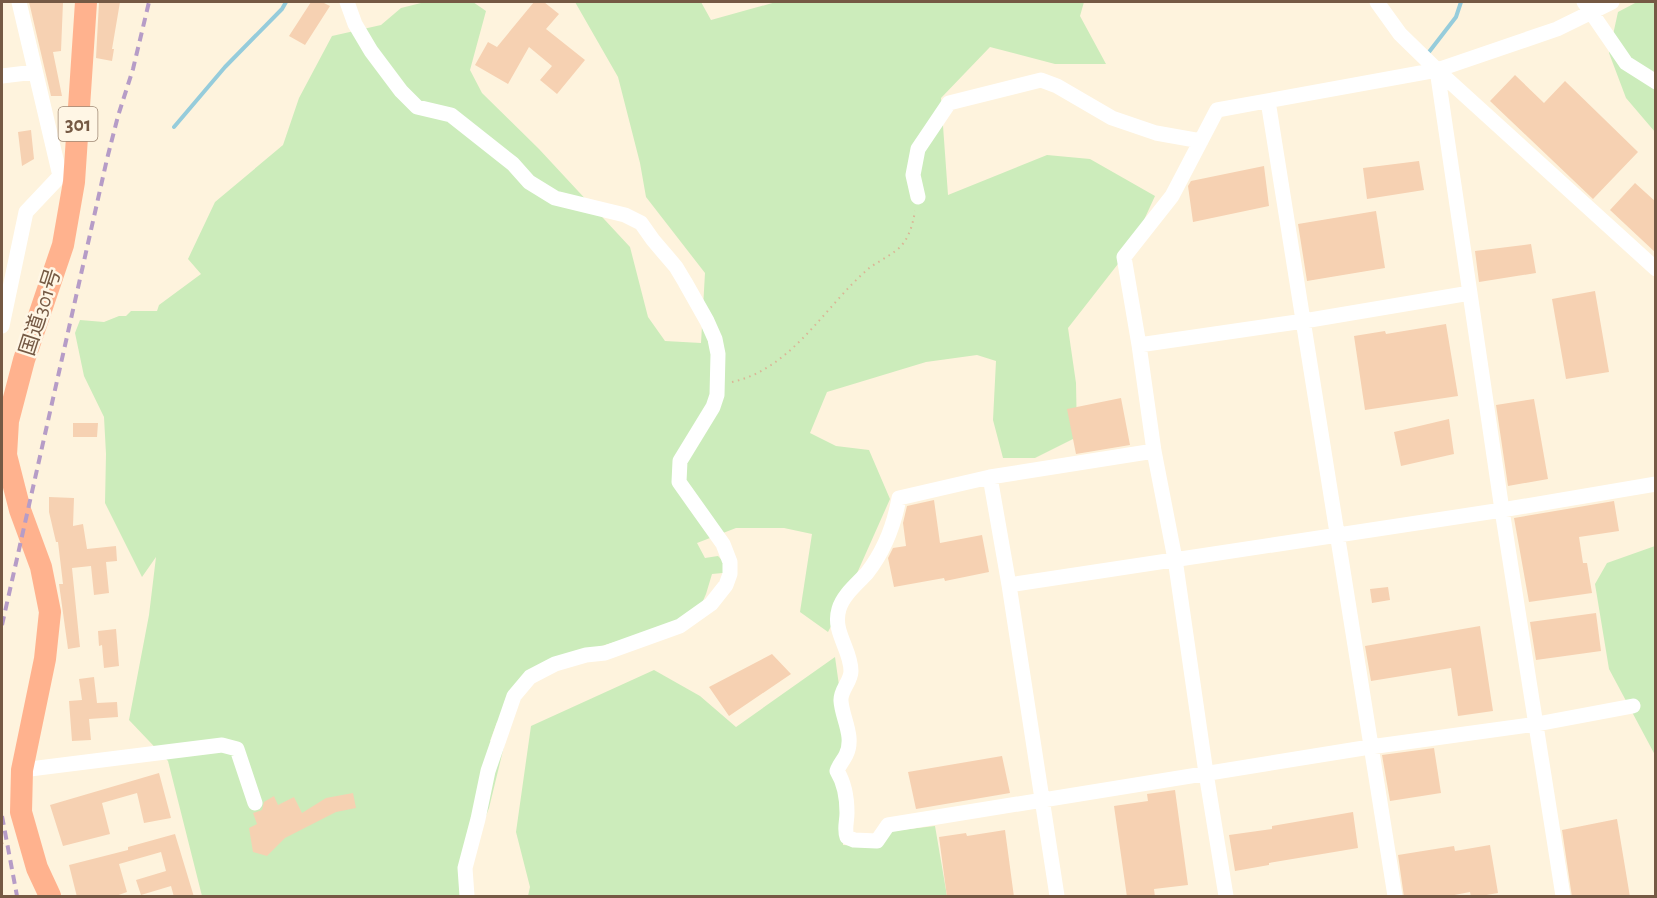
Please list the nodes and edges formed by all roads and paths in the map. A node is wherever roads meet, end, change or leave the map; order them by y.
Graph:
1 (19, 2) edge
2 (86, 2) edge
3 (347, 2) edge
4 (1377, 2) edge
5 (1612, 2) edge
6 (1588, 7) edge
7 (1437, 70) junction
8 (35, 72) junction
9 (2, 76) edge
10 (1656, 82) edge
11 (1268, 101) junction
12 (1201, 141) junction
13 (67, 179) junction
14 (918, 197) joint
15 (1656, 269) edge
16 (1470, 293) junction
17 (1304, 321) junction
18 (2, 326) edge
19 (1139, 345) junction
20 (718, 386) junction
21 (1154, 451) junction
22 (990, 477) junction
23 (1656, 484) edge
24 (1502, 510) junction
25 (1336, 534) junction
26 (1175, 559) junction
27 (1010, 585) junction
28 (1633, 706) dead end
29 (1537, 724) junction
30 (1370, 747) junction
31 (22, 770) junction
32 (1206, 773) junction
33 (1041, 801) junction
34 (255, 803) dead end
35 (50, 897) edge
36 (467, 897) edge
37 (1057, 897) edge
38 (1226, 897) edge
39 (1395, 897) edge
40 (1563, 897) edge

1 - 8 street
2 - 13 highway, 国道301号 / 301
3 - 20 street
4 - 7 street
5 - 6 street
6 - 7 street
6 - 10 street
7 - 11 street
7 - 15 street
7 - 16 street
8 - 9 street
8 - 13 street
11 - 12 street
11 - 17 street
12 - 14 street
12 - 19 street
13 - 18 street
13 - 31 highway, 国道301号 / 301
14 - 20 path
16 - 17 street
16 - 24 street
17 - 19 street
17 - 25 street
19 - 21 street
20 - 36 street
21 - 22 street
21 - 26 street
22 - 27 street
22 - 33 street
23 - 24 street
24 - 25 street
24 - 29 street
25 - 26 street
25 - 30 street
26 - 27 street
26 - 32 street
27 - 33 street
28 - 29 street
29 - 30 street
29 - 40 street
30 - 32 street
30 - 39 street
31 - 34 street
31 - 35 highway, 国道301号 / 301
32 - 33 street
32 - 38 street
33 - 37 street

